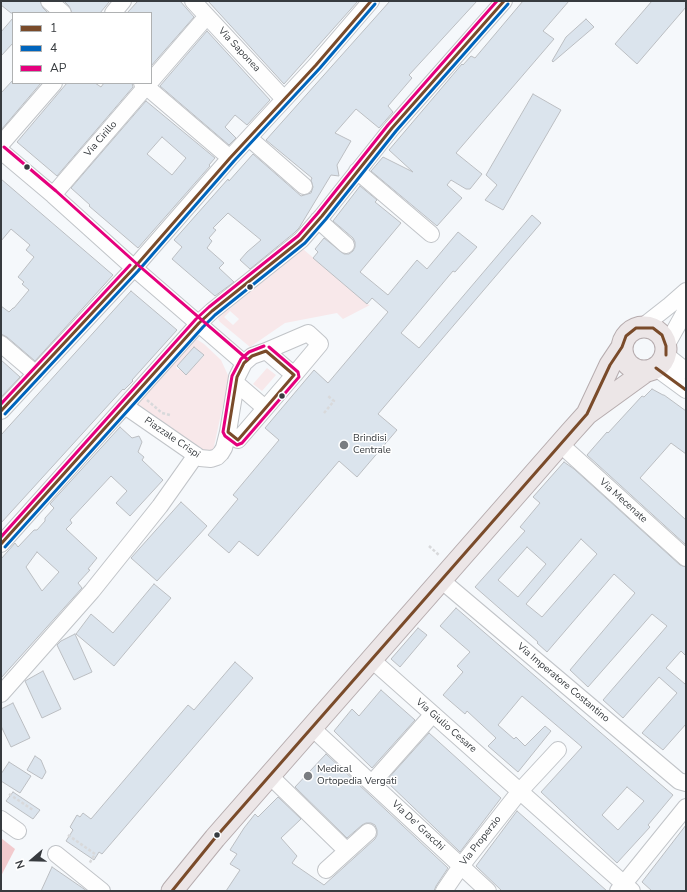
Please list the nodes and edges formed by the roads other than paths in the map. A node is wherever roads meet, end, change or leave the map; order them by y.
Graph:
1 (49, 1) edge
2 (123, 1) edge
3 (193, 1) edge
4 (371, 1) edge
5 (504, 1) edge
6 (61, 12) edge
7 (114, 12) edge
8 (207, 16) junction
9 (152, 77) edge
10 (53, 84) edge
11 (146, 84) edge
12 (148, 84) edge
13 (284, 98) junction
14 (249, 138) junction
15 (1, 144) edge
16 (1, 150) edge
17 (230, 158) junction
18 (357, 171) junction
19 (304, 186) dead end
20 (53, 195) junction
21 (318, 220) junction
22 (431, 234) dead end
23 (346, 245) dead end
24 (134, 268) junction
25 (686, 291) edge
26 (686, 310) edge
27 (199, 323) junction
28 (642, 327) junction
29 (1, 344) edge
30 (622, 348) junction
31 (266, 351) junction
32 (658, 360) junction
33 (244, 363) junction
34 (686, 371) edge
35 (36, 374) junction
36 (294, 375) junction
37 (236, 383) junction
38 (686, 390) edge
39 (125, 406) junction
40 (265, 408) junction
41 (1, 411) edge
42 (587, 414) junction
43 (228, 432) junction
44 (560, 444) junction
45 (196, 455) junction
46 (1, 544) edge
47 (686, 558) edge
48 (441, 580) junction
49 (372, 660) junction
50 (1, 694) edge
51 (433, 714) junction
52 (312, 728) junction
53 (558, 750) dead end
54 (270, 776) junction
55 (372, 783) junction
56 (686, 783) edge
57 (520, 791) junction
58 (686, 808) edge
59 (1, 818) edge
60 (18, 831) dead end
61 (368, 832) dead end
62 (347, 851) junction
63 (56, 854) dead end
64 (461, 866) junction
65 (326, 870) dead end
66 (625, 889) edge
67 (102, 891) edge
68 (172, 891) edge
69 (444, 891) edge
70 (488, 891) edge

1 - 6 street
2 - 7 street
3 - 8 street, Via Saponea
4 - 13 street
5 - 18 street
8 - 9 street, Via Cirillo
8 - 13 street, Via Saponea
10 - 15 street
11 - 20 street, Via Cirillo
12 - 17 street
13 - 14 street
14 - 17 street
14 - 19 street
16 - 20 street
17 - 24 street
18 - 21 street
18 - 22 street
20 - 24 street
21 - 23 street
21 - 27 street
24 - 27 street
24 - 35 street
25 - 28 street
26 - 32 street
27 - 33 street
27 - 39 street
28 - 30 main road
28 - 32 main road
29 - 35 street
30 - 32 main road
30 - 42 main road
31 - 33 street
31 - 36 street
31 - 36 street
32 - 34 street
32 - 38 street
32 - 42 main road
33 - 37 street, Piazzale Crispi
35 - 41 street
36 - 40 street
37 - 40 street
37 - 43 street, Piazzale Crispi
39 - 45 street, Piazzale Crispi
39 - 46 street
40 - 43 street
42 - 44 main road
43 - 45 street, Piazzale Crispi
44 - 47 street, Via Mecenate
44 - 48 main road
45 - 50 street
48 - 49 main road
48 - 56 street, Via Imperatore Costantino
49 - 51 street, Via Giulio Cesare
49 - 52 main road
51 - 55 street
51 - 57 street, Via Giulio Cesare
52 - 54 main road
52 - 55 street, Via De' Gracchi
53 - 57 street
54 - 62 street
54 - 68 main road
55 - 64 street, Via De' Gracchi
57 - 64 street, Via Properzio
57 - 66 street, Via Giulio Cesare
58 - 66 street
59 - 60 street
61 - 62 street
62 - 65 street
63 - 67 street
64 - 69 street, Via Properzio
64 - 70 street, Via De' Gracchi

